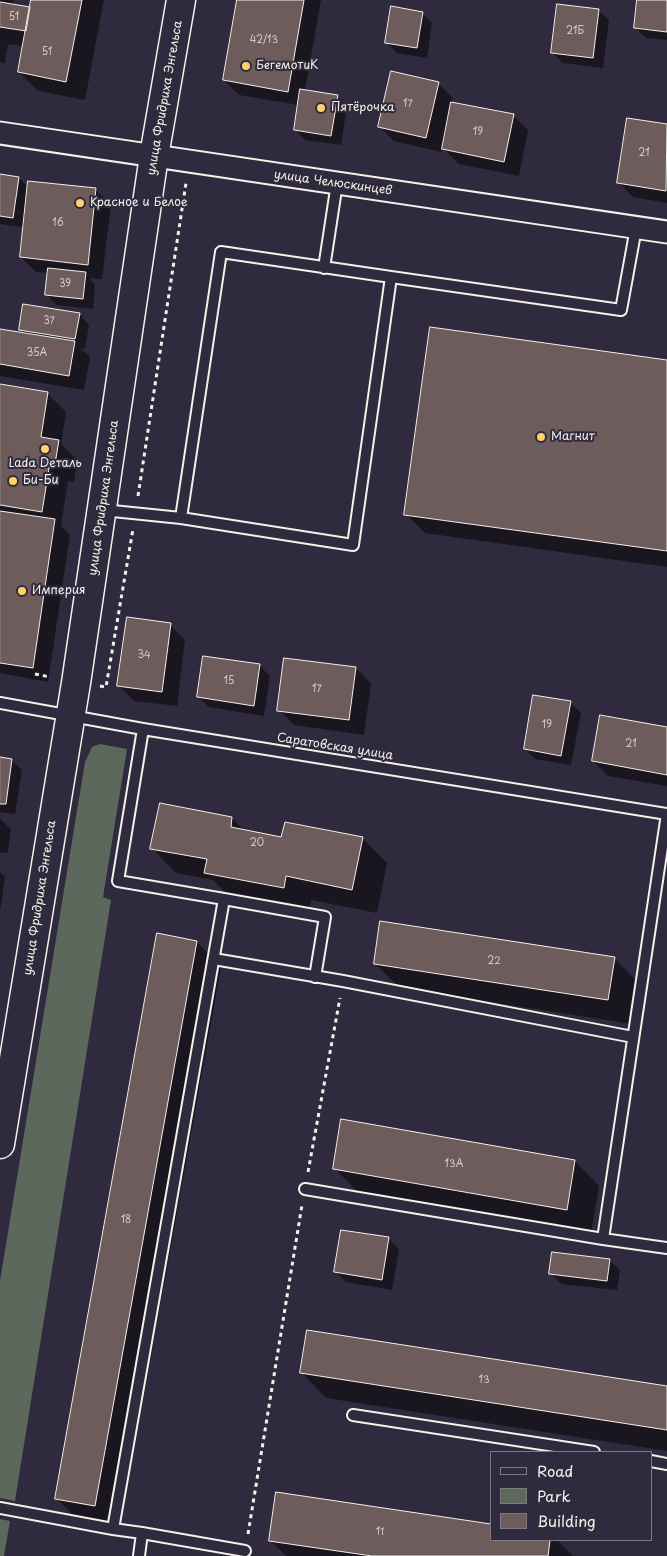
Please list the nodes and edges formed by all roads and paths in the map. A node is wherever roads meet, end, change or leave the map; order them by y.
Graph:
1 (181, 0) edge
2 (0, 133) edge
3 (154, 156) junction
4 (336, 183) junction
5 (636, 228) junction
6 (667, 232) edge
7 (324, 268) junction
8 (391, 278) junction
9 (102, 510) junction
10 (181, 518) junction
11 (0, 703) edge
12 (71, 714) junction
13 (143, 729) junction
14 (667, 814) edge
15 (224, 900) junction
16 (214, 959) junction
17 (315, 977) junction
18 (343, 980) junction
19 (633, 1037) junction
20 (0, 1144) edge
21 (305, 1189) junction
22 (603, 1239) junction
23 (667, 1248) edge
24 (353, 1415) dead end
25 (587, 1451) edge
26 (652, 1461) edge
27 (667, 1464) edge
28 (0, 1508) edge
29 (113, 1528) junction
30 (142, 1533) junction
31 (245, 1550) joint
32 (139, 1556) edge

1 - 3 main road, улица Фридриха Энгельса
2 - 3 street, улица Челюскинцев
3 - 4 street, улица Челюскинцев
3 - 9 main road, улица Фридриха Энгельса
4 - 5 street, улица Челюскинцев
4 - 7 lane
5 - 6 street, улица Челюскинцев
5 - 8 lane
7 - 8 lane
7 - 10 lane
8 - 10 lane
9 - 10 lane
9 - 12 main road, улица Фридриха Энгельса
11 - 12 lane, Саратовская улица
12 - 13 lane, Саратовская улица
12 - 20 main road, улица Фридриха Энгельса
13 - 14 lane, Саратовская улица
13 - 15 lane
14 - 19 lane
15 - 16 lane
15 - 17 lane
16 - 17 lane
16 - 29 lane
17 - 18 lane
18 - 19 lane
18 - 21 path
19 - 22 lane
21 - 22 lane
21 - 31 path
22 - 23 lane
24 - 25 lane
26 - 27 lane
28 - 29 lane
29 - 30 lane
30 - 31 lane
30 - 32 lane

